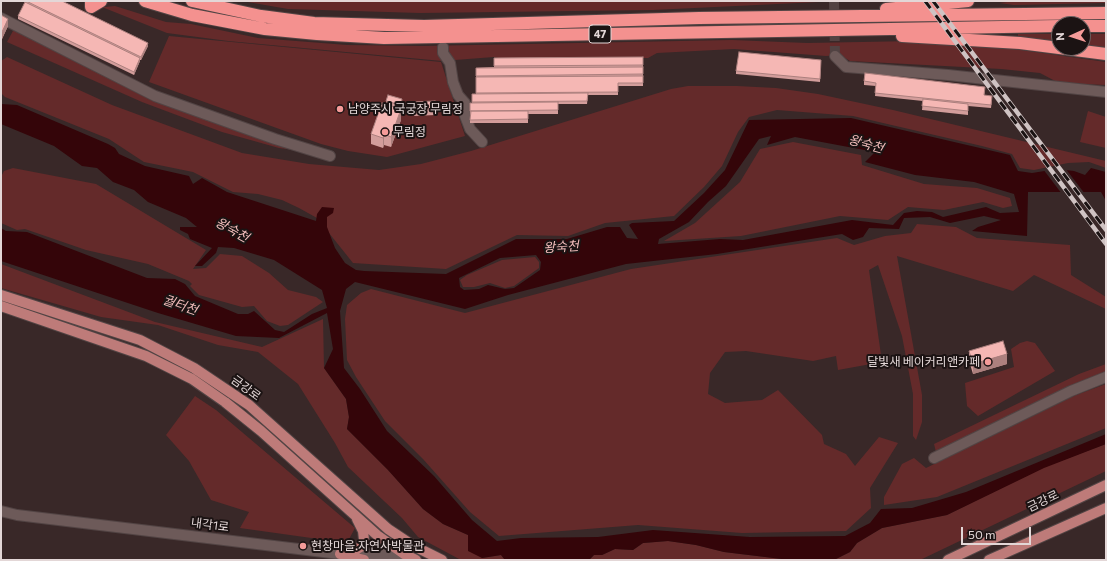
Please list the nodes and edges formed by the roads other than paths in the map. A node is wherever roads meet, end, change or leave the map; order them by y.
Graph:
1 (90, 1) edge
2 (101, 1) edge
3 (145, 1) edge
4 (192, 1) edge
5 (968, 1) edge
6 (1106, 13) edge
7 (1, 18) edge
8 (780, 18) junction
9 (1051, 26) edge
10 (1091, 26) edge
11 (1106, 26) edge
12 (781, 30) junction
13 (443, 47) dead end
14 (1106, 54) edge
15 (835, 56) dead end
16 (1106, 92) edge
17 (482, 142) dead end
18 (330, 156) dead end
19 (1, 295) edge
20 (1, 306) edge
21 (1106, 377) edge
22 (934, 458) dead end
23 (1106, 485) edge
24 (1106, 508) edge
25 (1, 511) edge
26 (356, 517) junction
27 (412, 545) junction
28 (340, 554) junction
29 (404, 554) junction
30 (309, 555) edge
31 (364, 560) edge
32 (416, 560) edge
33 (442, 560) edge
34 (948, 560) edge
35 (988, 560) edge

1 - 2 highway
3 - 12 highway, 47
4 - 8 highway, 47
5 - 8 highway
6 - 8 highway, 47
7 - 18 street
9 - 12 highway, 47
10 - 11 highway
12 - 14 highway
13 - 17 street
15 - 16 street
19 - 27 main road, 금강로
20 - 26 main road, 금강로
21 - 22 street
23 - 34 main road, 금강로
24 - 35 main road
25 - 30 street, 내각1로
26 - 28 main road
26 - 29 main road, 금강로
27 - 29 street
27 - 33 main road, 금강로
28 - 29 street, 내각1로
28 - 30 street, 내각1로
28 - 31 main road
29 - 32 main road, 금강로

